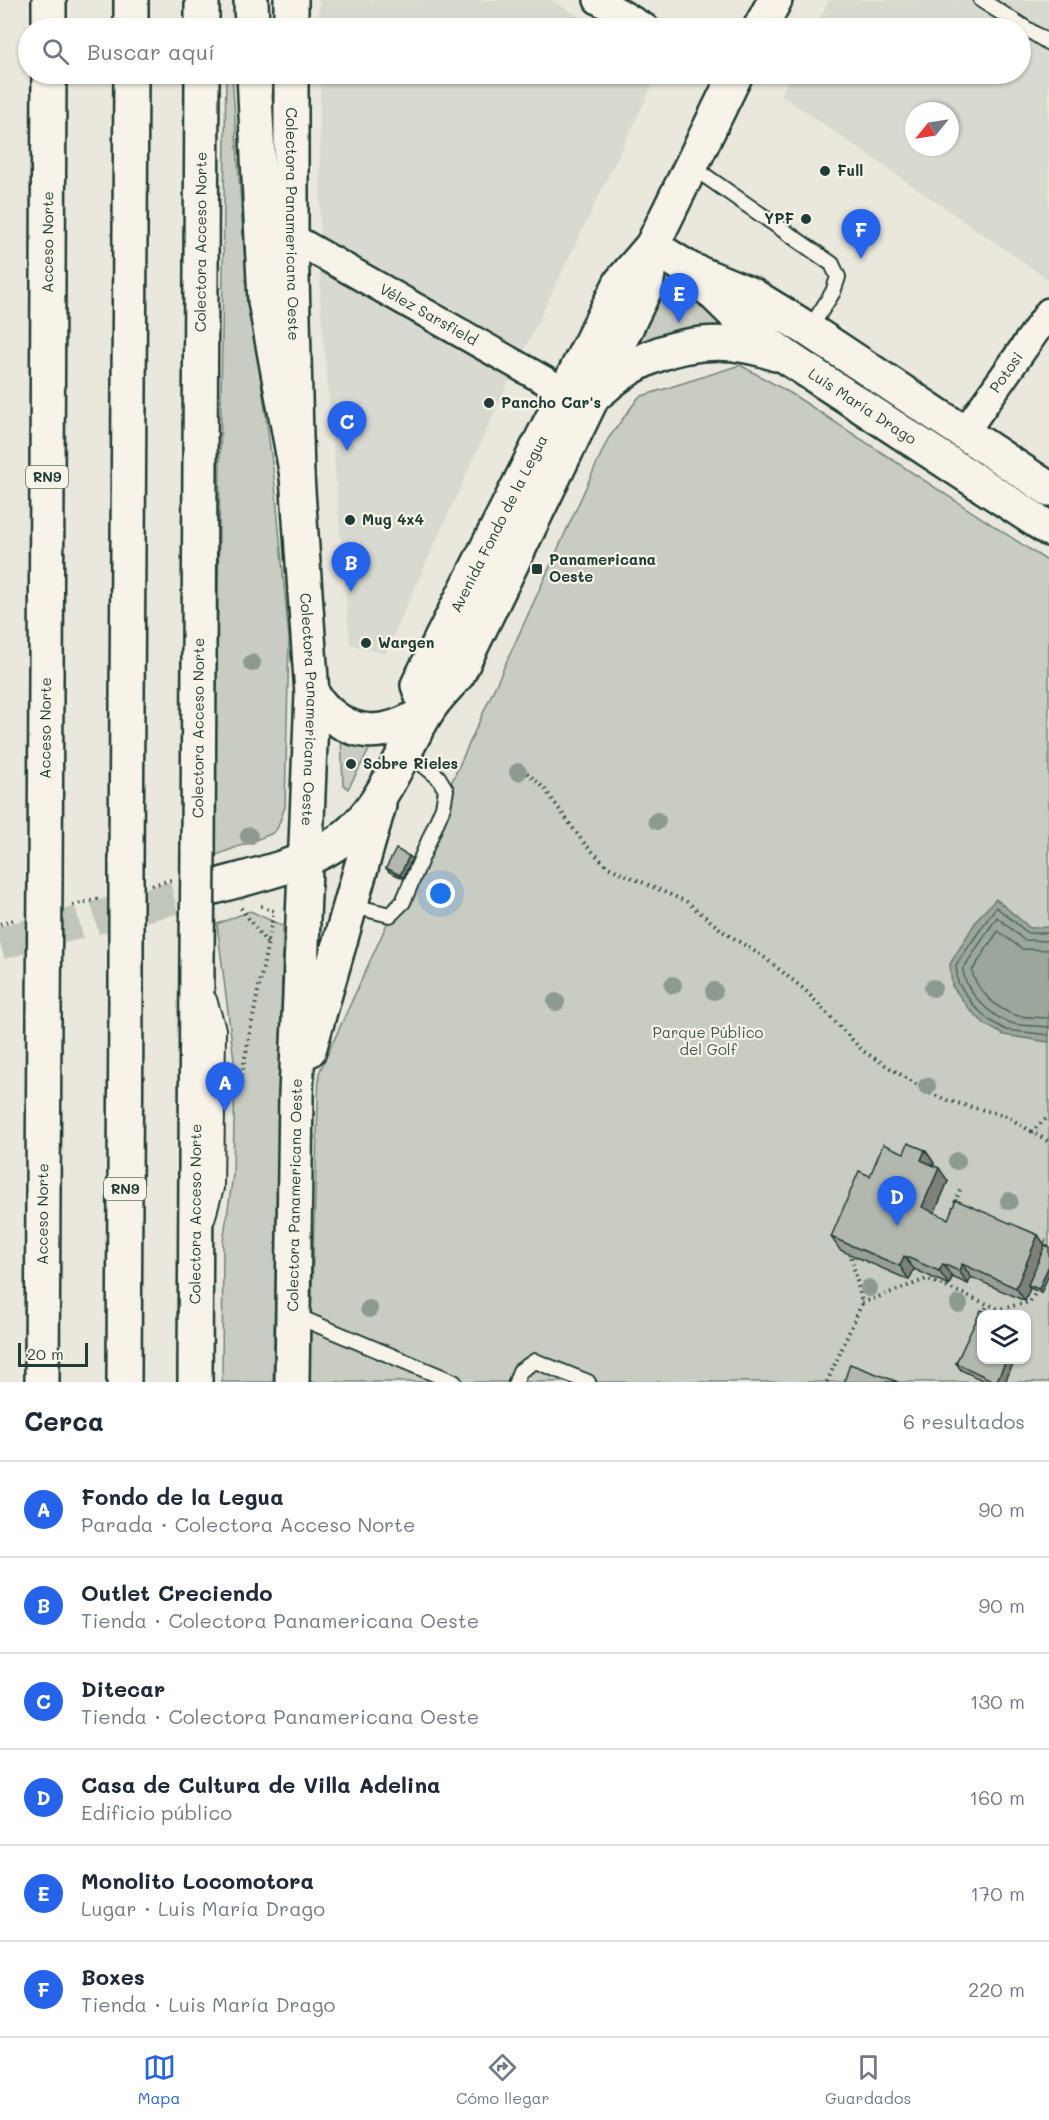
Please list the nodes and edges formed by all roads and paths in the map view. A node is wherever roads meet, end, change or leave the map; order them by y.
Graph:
1 (49, 0) edge
2 (131, 0) edge
3 (202, 0) edge
4 (250, 0) edge
5 (291, 0) edge
6 (598, 0) edge
7 (775, 0) edge
8 (981, 0) edge
9 (49, 18) edge
10 (131, 18) edge
11 (202, 18) edge
12 (251, 18) edge
13 (291, 18) edge
14 (628, 18) edge
15 (765, 18) edge
16 (1009, 18) edge
17 (1031, 32) edge
18 (1049, 43) edge
19 (49, 84) edge
20 (131, 84) edge
21 (202, 84) edge
22 (254, 84) edge
23 (291, 84) edge
24 (726, 84) edge
25 (691, 166) junction
26 (291, 237) junction
27 (651, 246) junction
28 (689, 269) junction
29 (1049, 312) edge
30 (809, 330) junction
31 (791, 360) junction
32 (580, 394) junction
33 (964, 433) junction
34 (297, 476) junction
35 (1049, 489) edge
36 (1049, 529) edge
37 (312, 694) junction
38 (427, 711) junction
39 (405, 750) junction
40 (527, 773) dead end
41 (382, 795) junction
42 (307, 858) junction
43 (226, 896) joint
44 (349, 905) junction
45 (274, 911) dead end
46 (268, 943) junction
47 (197, 956) junction
48 (296, 1095) junction
49 (217, 1110) junction
50 (1049, 1116) edge
51 (1031, 1132) junction
52 (1049, 1142) edge
53 (960, 1190) dead end
54 (954, 1205) junction
55 (964, 1210) edge
56 (951, 1214) edge
57 (1028, 1235) edge
58 (1049, 1243) edge
59 (851, 1255) edge
60 (195, 1262) junction
61 (1041, 1281) edge
62 (861, 1303) junction
63 (988, 1304) junction
64 (985, 1310) edge
65 (294, 1315) junction
66 (42, 1382) edge
67 (124, 1382) edge
68 (195, 1382) edge
69 (292, 1382) edge
70 (453, 1382) edge
71 (516, 1382) edge
72 (588, 1382) edge
73 (827, 1382) edge

1 - 9 main road
2 - 10 main road
3 - 11 main road
4 - 12 main road
5 - 13 main road
6 - 14 street
7 - 15 main road
8 - 16 lane
17 - 18 lane
19 - 66 main road, Acceso Norte / RN9, bridge
20 - 67 main road, RN9, bridge
21 - 47 main road, Colectora Acceso Norte, bridge
22 - 34 main road
23 - 26 main road, Colectora Panamericana Oeste
24 - 25 main road, Avenida Fondo de la Legua
25 - 27 main road, Avenida Fondo de la Legua
25 - 30 lane
26 - 32 street, Vélez Sarsfield
26 - 34 main road, Colectora Panamericana Oeste
27 - 28 main road, Luis María Drago
27 - 32 main road, Avenida Fondo de la Legua
28 - 30 main road, Luis María Drago
28 - 31 main road, Luis María Drago
29 - 33 street, Potosi
30 - 33 main road, Luis María Drago
31 - 32 main road
31 - 36 main road, Luis María Drago
32 - 38 main road, Avenida Fondo de la Legua
33 - 35 main road, Luis María Drago
34 - 37 main road, Colectora Panamericana Oeste
37 - 38 main road
37 - 42 main road, Colectora Panamericana Oeste
38 - 39 main road, Avenida Fondo de la Legua
39 - 41 main road, Avenida Fondo de la Legua
39 - 44 lane
40 - 51 path
41 - 42 main road, Avenida Fondo de la Legua
41 - 44 main road
42 - 43 main road, Avenida Fondo de la Legua
42 - 48 main road, Colectora Panamericana Oeste
43 - 46 path
44 - 48 main road
45 - 46 path
46 - 49 path
47 - 49 lane
47 - 60 main road, Colectora Acceso Norte
48 - 65 main road, Colectora Panamericana Oeste
49 - 60 lane
50 - 51 path
51 - 52 path
53 - 54 path
54 - 55 path
54 - 56 path
57 - 58 path
59 - 62 path
60 - 68 main road, Colectora Acceso Norte
61 - 63 path
62 - 63 path
62 - 73 path
63 - 64 path
65 - 69 main road, Colectora Panamericana Oeste
65 - 70 lane
71 - 72 lane

